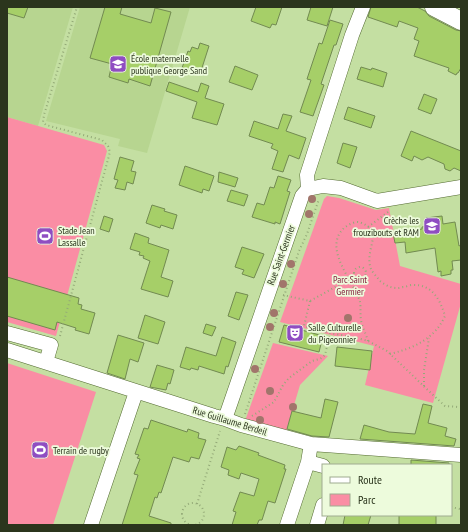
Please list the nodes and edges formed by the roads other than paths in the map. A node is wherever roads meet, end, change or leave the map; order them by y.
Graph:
1 (362, 7) edge
2 (434, 7) edge
3 (461, 21) edge
4 (461, 187) edge
5 (308, 189) junction
6 (7, 332) edge
7 (7, 350) edge
8 (46, 362) junction
9 (136, 392) junction
10 (225, 419) junction
11 (311, 444) junction
12 (461, 455) edge
13 (308, 462) junction
14 (322, 466) edge
15 (322, 508) edge
16 (90, 525) edge
17 (287, 525) edge
18 (316, 525) edge

1 - 5 street, Rue Saint-Germier
2 - 3 main road
4 - 5 street
5 - 10 street, Rue Saint-Germier
6 - 8 street
7 - 8 street, Rue Guillaume Berdeil
8 - 9 street, Rue Guillaume Berdeil
9 - 10 street, Rue Guillaume Berdeil
9 - 16 street
10 - 11 street, Rue Guillaume Berdeil
11 - 12 street, Rue Guillaume Berdeil
11 - 13 street
13 - 14 street
13 - 17 street
15 - 18 street

